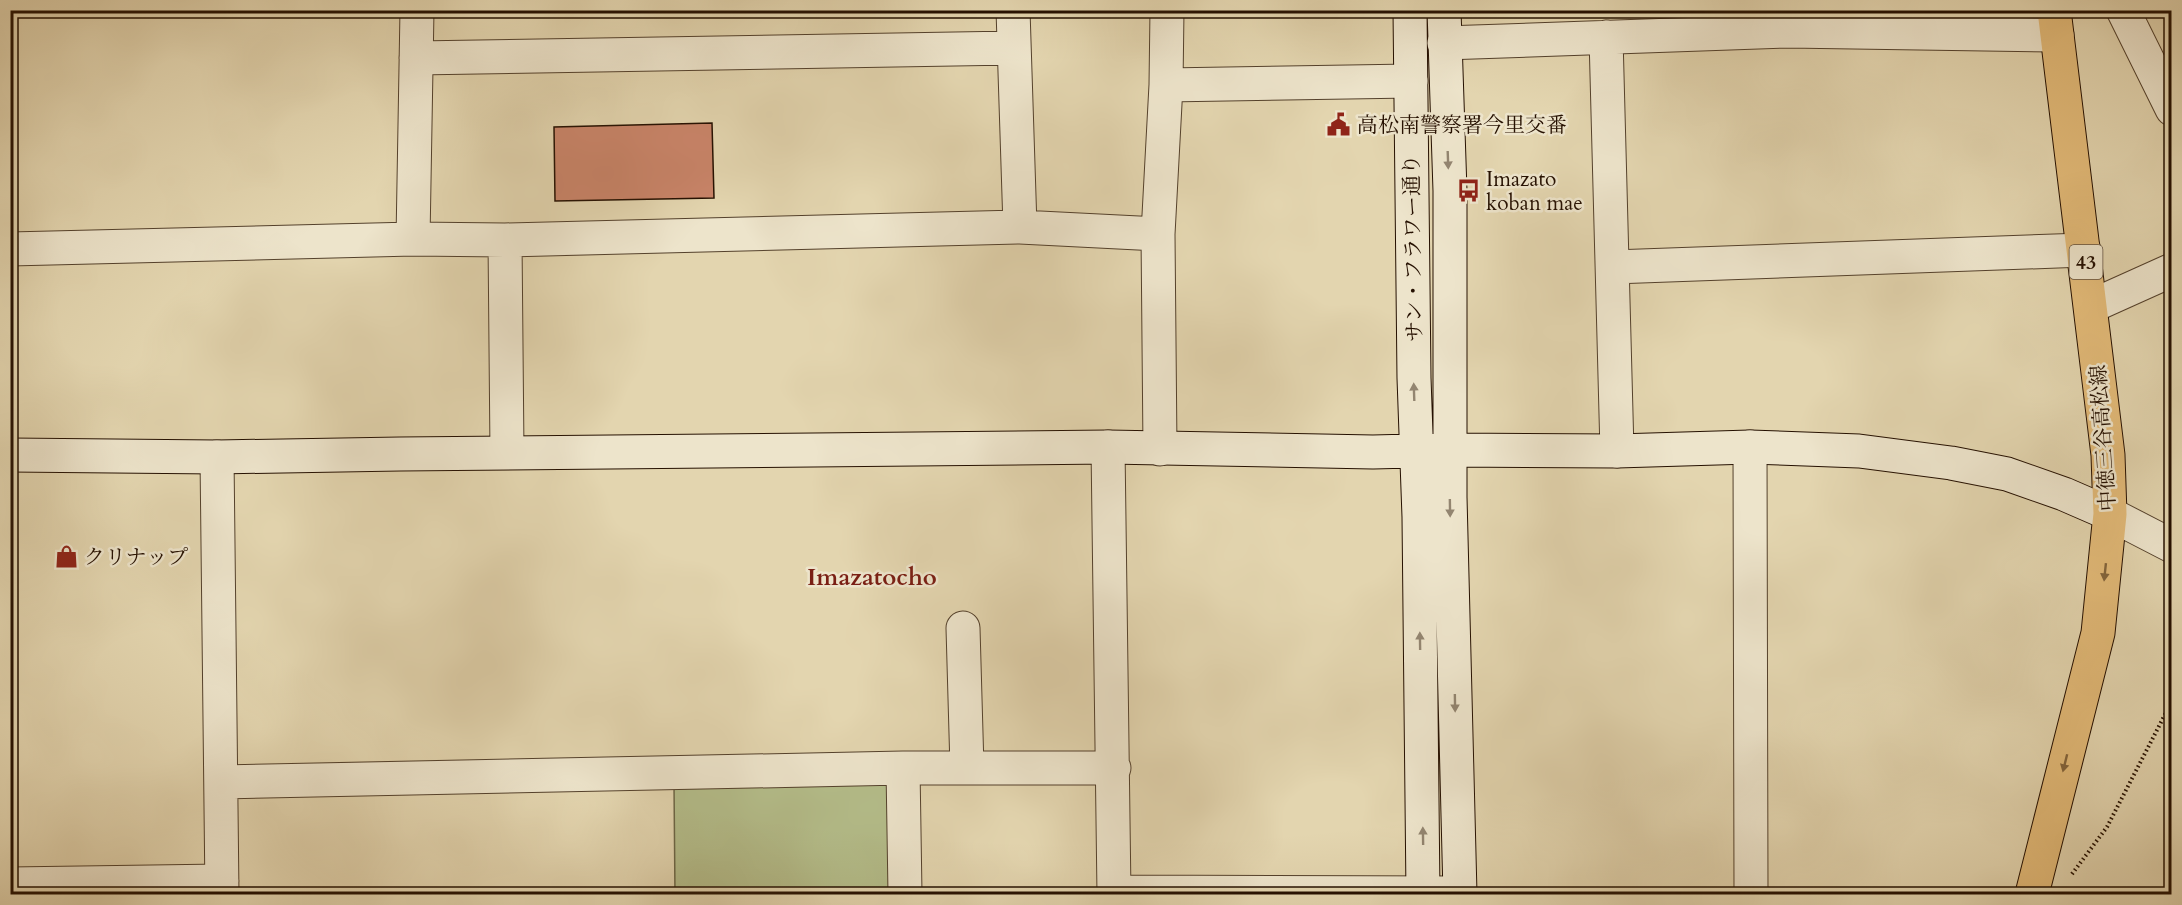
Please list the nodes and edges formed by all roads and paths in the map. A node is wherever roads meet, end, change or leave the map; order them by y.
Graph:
1 (417, 10) edge
2 (1013, 10) edge
3 (1167, 10) edge
4 (1410, 10) edge
5 (1444, 10) edge
6 (2123, 10) edge
7 (1788, 21) edge
8 (2056, 23) edge
9 (1606, 37) junction
10 (1444, 43) junction
11 (1014, 48) junction
12 (416, 58) junction
13 (1411, 81) junction
14 (1166, 85) junction
15 (2172, 109) edge
16 (1020, 227) junction
17 (1158, 234) junction
18 (413, 239) junction
19 (506, 240) junction
20 (10, 249) edge
21 (2084, 250) junction
22 (1612, 267) junction
23 (2172, 270) edge
24 (2092, 306) junction
25 (1108, 447) junction
26 (1750, 447) junction
27 (1160, 449) junction
28 (1416, 450) junction
29 (1450, 450) junction
30 (1617, 451) junction
31 (507, 452) junction
32 (10, 455) edge
33 (217, 458) junction
34 (2110, 514) junction
35 (2172, 546) edge
36 (963, 628) dead end
37 (2172, 701) edge
38 (903, 768) junction
39 (967, 768) junction
40 (1114, 768) junction
41 (221, 782) junction
42 (2071, 875) dead end
43 (10, 885) edge
44 (222, 888) edge
45 (1114, 893) edge
46 (1423, 893) edge
47 (1460, 893) edge
48 (905, 894) edge
49 (1751, 894) edge
50 (2032, 894) edge

1 - 12 street
2 - 11 street
3 - 14 street
4 - 13 street, サン・フラワー通り
5 - 10 street, サン・フラワー通り
6 - 15 street
7 - 8 street
7 - 9 street
8 - 21 main road, 中徳三谷高松線 / 43
9 - 10 street
9 - 22 street
10 -> 29 street, サン・フラワー通り
11 - 12 street
11 - 16 street
12 - 18 street
13 - 14 street
28 -> 13 street, サン・フラワー通り
14 - 17 street
16 - 17 street
16 - 19 street
17 - 27 street
18 - 19 street
18 - 20 street
19 - 31 street
21 - 22 street
21 - 24 main road, 中徳三谷高松線 / 43
22 - 30 street
23 - 24 street
24 - 34 main road, 中徳三谷高松線 / 43
25 - 27 street
25 - 31 street
25 - 40 street
26 - 30 street
26 - 34 street
26 - 49 street
27 - 28 street
28 - 29 street
46 -> 28 street, サン・フラワー通り
29 - 30 street
29 -> 47 street, サン・フラワー通り
31 - 33 street
32 - 33 street
33 - 41 street
34 - 35 street
34 -> 50 main road, 中徳三谷高松線 / 43
36 - 39 street
37 - 42 path
38 - 39 street
38 - 41 street
38 - 48 street
39 - 40 street
40 - 45 street
41 - 44 street
43 - 44 street
45 - 46 street
46 - 47 street

